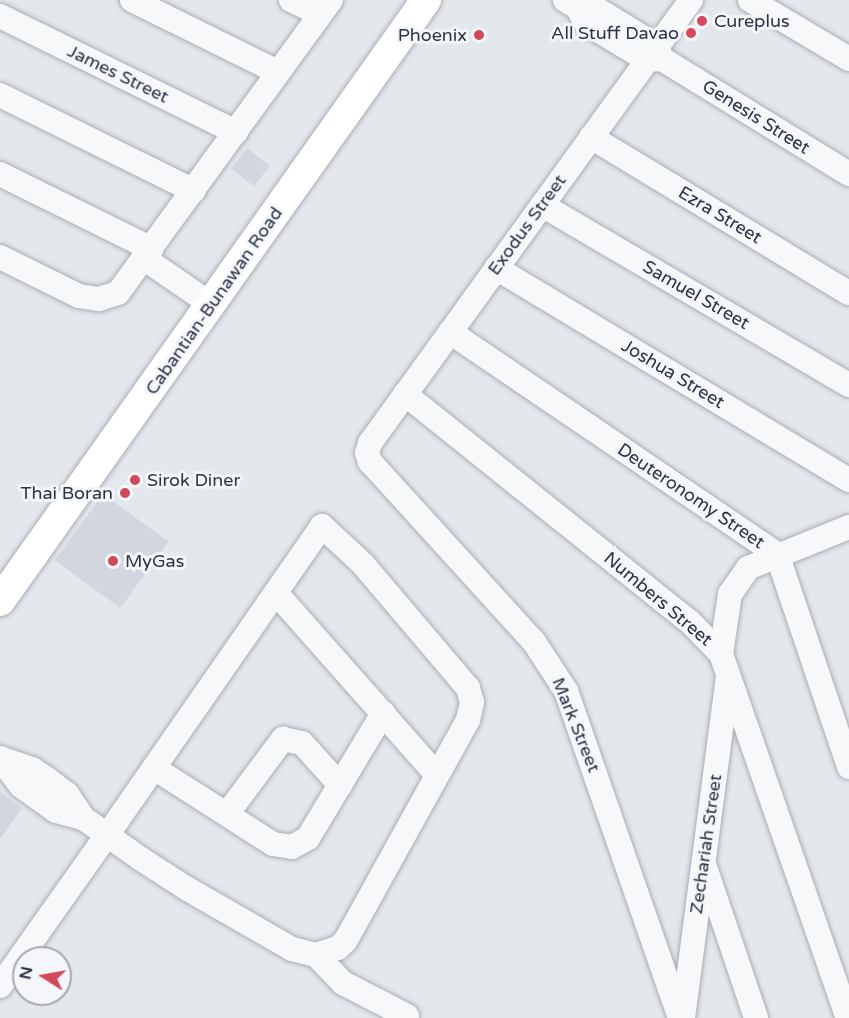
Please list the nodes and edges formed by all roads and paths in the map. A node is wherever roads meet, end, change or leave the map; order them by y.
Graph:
1 (132, 0) edge
2 (291, 0) edge
3 (426, 0) edge
4 (691, 0) edge
5 (750, 0) edge
6 (571, 4) edge
7 (325, 7) edge
8 (0, 16) edge
9 (655, 55) junction
10 (849, 59) edge
11 (278, 72) junction
12 (0, 95) edge
13 (236, 132) junction
14 (591, 137) junction
15 (0, 174) edge
16 (849, 174) edge
17 (194, 191) junction
18 (542, 205) junction
19 (148, 254) junction
20 (0, 257) edge
21 (496, 268) junction
22 (849, 293) edge
23 (212, 305) junction
24 (450, 332) junction
25 (849, 385) edge
26 (405, 394) junction
27 (367, 453) joint
28 (849, 480) edge
29 (849, 527) edge
30 (777, 554) junction
31 (276, 593) junction
32 (0, 601) edge
33 (725, 662) junction
34 (383, 713) junction
35 (0, 758) edge
36 (849, 767) edge
37 (154, 768) junction
38 (437, 775) junction
39 (340, 785) junction
40 (227, 814) junction
41 (107, 835) junction
42 (703, 861) junction
43 (316, 955) junction
44 (0, 986) edge
45 (408, 1016) dead end
46 (681, 1018) edge
47 (756, 1018) edge
48 (848, 1018) edge

1 - 11 street
2 - 7 street
3 - 23 main road, Cabantian-Bunawan Road
4 - 9 street, Exodus Street
5 - 10 street
6 - 9 street, Genesis Street
7 - 11 street
8 - 13 street, James Street
9 - 14 street, Exodus Street
9 - 16 street, Genesis Street
11 - 13 street
12 - 17 street
13 - 17 street
14 - 18 street, Exodus Street
14 - 22 street, Ezra Street
15 - 19 street
17 - 19 street
18 - 21 street, Exodus Street
18 - 25 street, Samuel Street
19 - 20 street
19 - 23 street
21 - 24 street, Exodus Street
21 - 28 street, Joshua Street
23 - 32 main road, Cabantian-Bunawan Road
24 - 26 street, Exodus Street
24 - 30 street, Deuteronomy Street
26 - 27 street, Exodus Street
26 - 33 street, Numbers Street
27 - 46 street, Mark Street
29 - 30 street, Zechariah Street
30 - 33 street, Zechariah Street
30 - 36 street, Deuteronomy Street
31 - 34 street
31 - 37 street
31 - 38 street
33 - 42 street, Zechariah Street
33 - 48 street, Numbers Street
34 - 38 street
34 - 39 street
35 - 41 street
37 - 40 street
37 - 41 street
38 - 43 street
39 - 40 street
39 - 40 street
41 - 43 street
41 - 44 street
42 - 46 street, Zechariah Street
42 - 47 street
43 - 45 street

